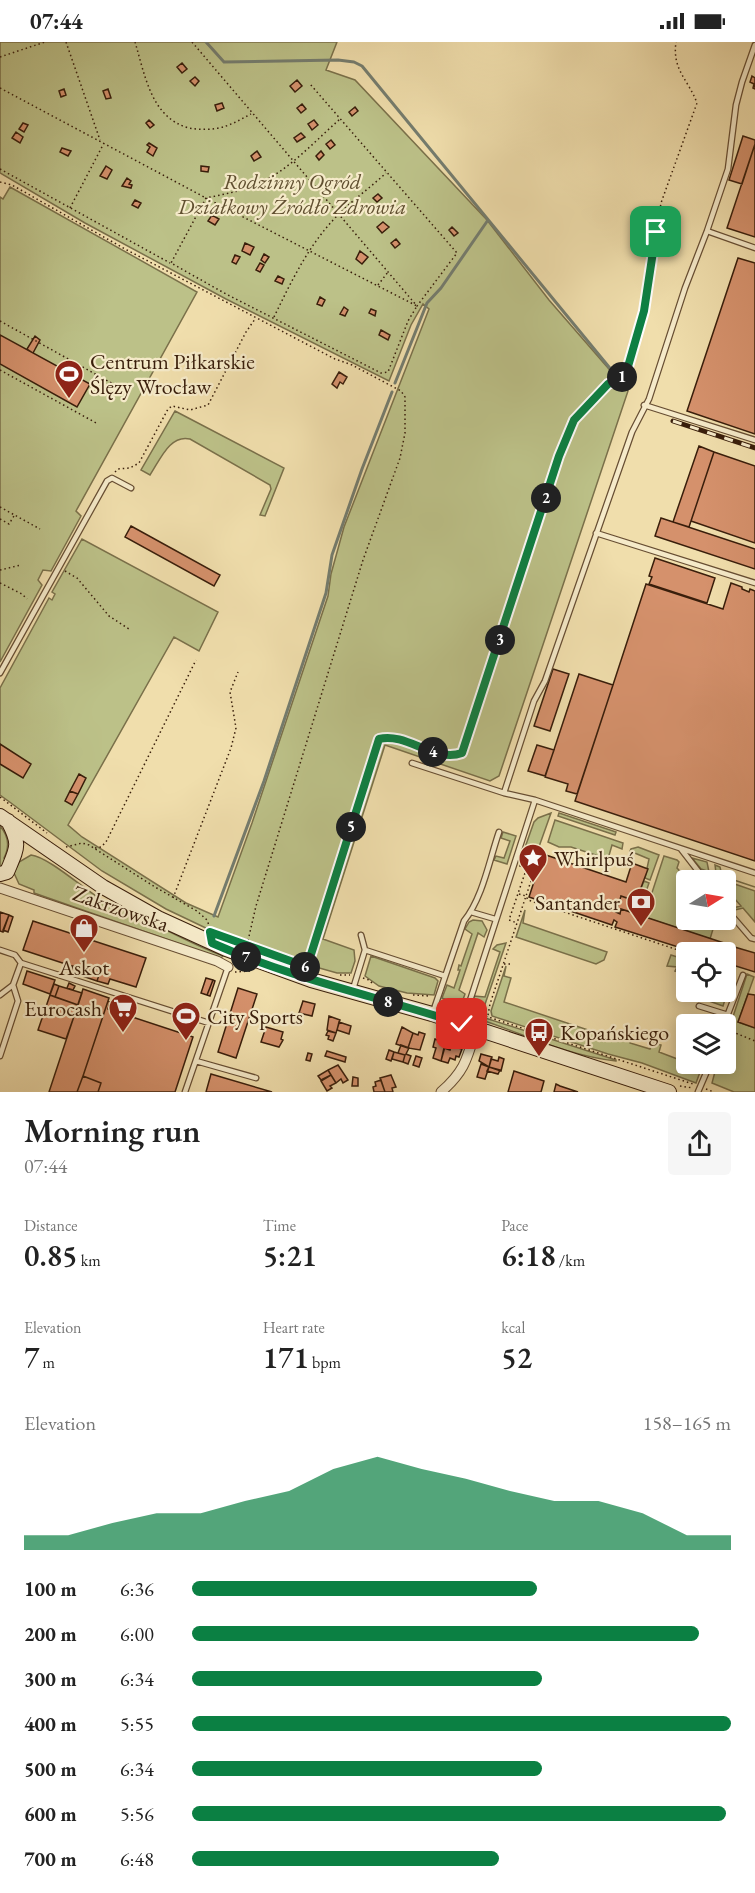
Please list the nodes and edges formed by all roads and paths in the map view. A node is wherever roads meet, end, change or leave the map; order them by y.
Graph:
1 (45, 42) edge
2 (66, 42) edge
3 (135, 42) edge
4 (192, 42) edge
5 (676, 42) edge
6 (755, 45) edge
7 (0, 57) edge
8 (310, 84) dead end
9 (0, 88) edge
10 (251, 114) junction
11 (340, 119) junction
12 (100, 141) junction
13 (104, 142) junction
14 (292, 161) junction
15 (0, 169) edge
16 (387, 173) junction
17 (0, 182) edge
18 (206, 198) junction
19 (70, 208) junction
20 (339, 214) junction
21 (707, 231) junction
22 (755, 248) edge
23 (309, 251) junction
24 (171, 263) junction
25 (389, 272) junction
26 (378, 286) junction
27 (417, 306) junction
28 (256, 317) junction
29 (274, 318) junction
30 (0, 321) edge
31 (0, 371) edge
32 (18, 374) dead end
33 (15, 379) junction
34 (124, 390) dead end
35 (644, 405) junction
36 (71, 411) junction
37 (69, 414) dead end
38 (98, 424) dead end
39 (755, 440) edge
40 (112, 478) junction
41 (131, 488) dead end
42 (0, 507) edge
43 (15, 515) junction
44 (0, 519) edge
45 (40, 530) dead end
46 (596, 533) junction
47 (21, 565) dead end
48 (58, 568) junction
49 (0, 570) edge
50 (0, 583) edge
51 (755, 583) edge
52 (27, 599) dead end
53 (129, 629) dead end
54 (196, 660) dead end
55 (238, 672) dead end
56 (0, 673) edge
57 (412, 763) dead end
58 (504, 793) junction
59 (0, 797) edge
60 (535, 800) junction
61 (4, 819) edge
62 (499, 832) dead end
63 (47, 841) junction
64 (67, 847) dead end
65 (95, 848) junction
66 (17, 849) junction
67 (681, 849) junction
68 (697, 870) edge
69 (4, 873) edge
70 (755, 873) edge
71 (0, 888) edge
72 (15, 893) junction
73 (518, 893) junction
74 (526, 896) junction
75 (173, 898) junction
76 (471, 912) junction
77 (495, 919) junction
78 (736, 920) edge
79 (517, 923) junction
80 (202, 928) dead end
81 (361, 935) dead end
82 (755, 939) edge
83 (247, 945) dead end
84 (676, 949) edge
85 (0, 950) edge
86 (365, 950) junction
87 (21, 963) junction
88 (503, 964) junction
89 (510, 964) dead end
90 (305, 968) dead end
91 (232, 970) junction
92 (252, 970) dead end
93 (349, 975) dead end
94 (743, 975) dead end
95 (337, 976) dead end
96 (445, 976) junction
97 (366, 978) dead end
98 (13, 985) junction
99 (378, 987) dead end
100 (352, 992) junction
101 (0, 994) edge
102 (408, 995) dead end
103 (433, 997) dead end
104 (441, 1002) dead end
105 (699, 1006) dead end
106 (460, 1009) dead end
107 (472, 1011) dead end
108 (432, 1014) junction
109 (725, 1014) edge
110 (728, 1014) edge
111 (488, 1015) dead end
112 (209, 1023) junction
113 (469, 1027) junction
114 (736, 1033) edge
115 (755, 1041) edge
116 (0, 1056) edge
117 (196, 1061) junction
118 (706, 1074) edge
119 (256, 1078) dead end
120 (696, 1085) dead end
121 (704, 1088) dead end
122 (652, 1089) edge
123 (185, 1092) edge
124 (441, 1092) edge
125 (669, 1092) edge
126 (698, 1092) edge
127 (714, 1092) edge

1 - 7 path
2 - 12 path
3 - 10 path
4 - 10 path
5 - 90 path
6 - 21 lane
8 - 11 path
9 - 12 path
10 - 14 path
11 - 14 path
11 - 16 path
12 - 13 path
13 - 18 path
13 - 19 path
14 - 18 path
14 - 20 path
15 - 19 path
16 - 20 path
16 - 27 path
17 - 28 path
18 - 23 path
18 - 24 path
19 - 24 path
20 - 23 path
20 - 25 path
21 - 22 lane
21 - 35 lane
23 - 26 path
23 - 29 path
24 - 29 path
25 - 26 path
25 - 27 path
26 - 27 path
27 - 29 path
28 - 40 path
28 - 83 path
30 - 34 path
31 - 33 path
32 - 33 path
33 - 36 path
35 - 39 lane
35 - 46 lane
36 - 37 path
36 - 38 path
40 - 41 lane
40 - 48 lane
42 - 43 path
43 - 44 path
43 - 45 path
46 - 51 lane
46 - 58 lane
47 - 49 path
48 - 53 path
48 - 56 lane
50 - 52 path
54 - 65 path
55 - 75 path
57 - 58 lane
58 - 60 lane
59 - 63 path
60 - 67 lane
60 - 77 lane
61 - 63 street
61 - 66 street
62 - 76 lane
63 - 66 street
63 - 100 street
64 - 65 path
65 - 75 path
66 - 69 street
67 - 68 lane
67 - 70 lane
69 - 72 street
71 - 72 street, Zakrzowska
72 - 91 street, Zakrzowska
73 - 74 path
73 - 74 path
73 - 79 path
74 - 79 path
74 - 84 path
75 - 80 path
76 - 77 lane
76 - 96 lane
77 - 113 lane
78 - 82 lane
79 - 88 path
81 - 86 lane
85 - 87 lane
86 - 96 lane
86 - 100 lane
87 - 98 lane
87 - 112 lane
88 - 89 path
88 - 111 path
91 - 92 path
91 - 112 lane
93 - 95 path
94 - 110 lane
96 - 108 lane
97 - 99 path
98 - 101 lane
98 - 116 lane
100 - 108 street
102 - 103 path
104 - 106 path
105 - 109 lane
107 - 120 path
108 - 113 street
112 - 117 lane
113 - 122 street
113 - 124 street
114 - 115 path
117 - 119 lane
117 - 123 lane
118 - 126 lane
121 - 127 path
122 - 125 street

